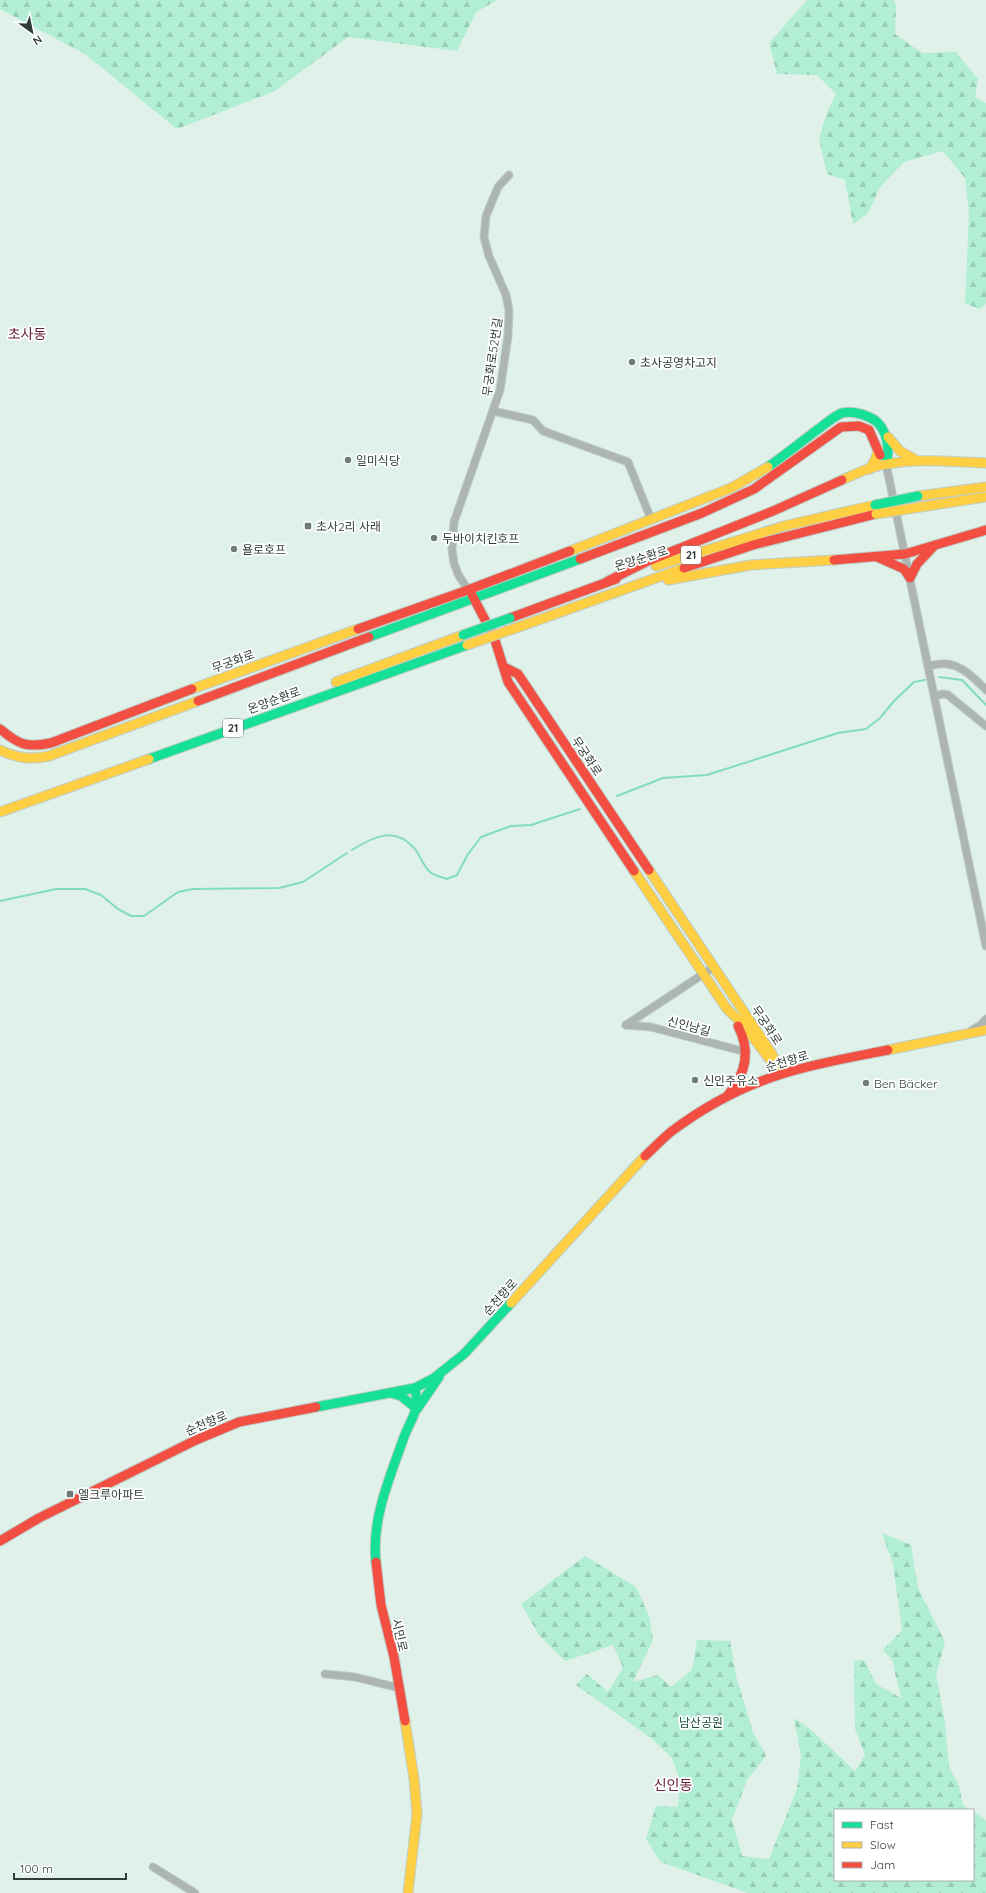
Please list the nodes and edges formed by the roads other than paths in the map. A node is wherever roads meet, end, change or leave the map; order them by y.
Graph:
1 (509, 174) dead end
2 (493, 411) junction
3 (885, 433) junction
4 (878, 449) junction
5 (920, 462) junction
6 (986, 463) edge
7 (886, 464) junction
8 (870, 469) junction
9 (986, 487) edge
10 (986, 497) edge
11 (876, 509) junction
12 (651, 519) junction
13 (986, 530) edge
14 (937, 544) junction
15 (905, 554) junction
16 (875, 556) junction
17 (910, 578) junction
18 (608, 581) junction
19 (642, 582) junction
20 (468, 590) junction
21 (474, 599) junction
22 (928, 666) junction
23 (506, 668) junction
24 (986, 690) edge
25 (934, 696) junction
26 (986, 726) edge
27 (0, 729) edge
28 (0, 750) edge
29 (0, 803) edge
30 (0, 812) edge
31 (986, 946) edge
32 (714, 967) junction
33 (703, 973) junction
34 (727, 1009) junction
35 (986, 1020) edge
36 (986, 1030) edge
37 (966, 1034) junction
38 (746, 1052) junction
39 (781, 1074) junction
40 (722, 1100) junction
41 (444, 1371) junction
42 (415, 1388) junction
43 (388, 1392) junction
44 (417, 1409) junction
45 (0, 1541) edge
46 (325, 1674) dead end
47 (399, 1688) junction
48 (153, 1867) dead end
49 (195, 1893) edge
50 (408, 1893) edge

1 - 2 street, 무궁화로52번길
2 - 12 street
2 - 20 street, 무궁화로52번길
3 - 5 main road
3 - 7 main road
3 - 12 main road
4 - 7 main road
4 - 8 main road
4 - 21 main road
5 - 6 main road
5 - 7 main road
7 - 8 main road
7 - 15 street
8 - 18 main road
9 - 11 main road, 21, bridge
10 - 11 main road, 21, bridge
11 - 18 main road, 온양순환로 / 21
11 - 19 main road, 온양순환로 / 21
12 - 20 main road
13 - 14 main road
14 - 15 main road
14 - 17 main road
15 - 16 main road
15 - 17 street
16 - 17 main road
16 - 19 main road
17 - 22 street
18 - 29 main road, 온양순환로 / 21, bridge
19 - 30 main road, 온양순환로 / 21, bridge
20 - 21 main road, 무궁화로
20 - 27 main road, 무궁화로
21 - 23 main road, 무궁화로
21 - 28 main road
22 - 24 street
22 - 25 street
23 - 32 main road, 무궁화로
23 - 33 main road, 무궁화로
25 - 26 street
25 - 31 street
32 - 33 street
32 - 39 main road, 무궁화로
33 - 34 main road, 무궁화로
33 - 38 street, 신인남길
34 - 38 main road
34 - 39 main road, 무궁화로
35 - 37 street
36 - 37 main road, 순천향로
37 - 39 main road, 순천향로
38 - 40 main road
39 - 40 main road, 순천향로
40 - 41 main road, 순천향로
41 - 42 main road, 순천향로
41 - 44 main road
42 - 43 main road, 순천향로
42 - 44 main road, 시민로
43 - 44 main road
43 - 45 main road, 순천향로
44 - 47 main road, 시민로
46 - 47 street
47 - 50 main road, 시민로
48 - 49 street

